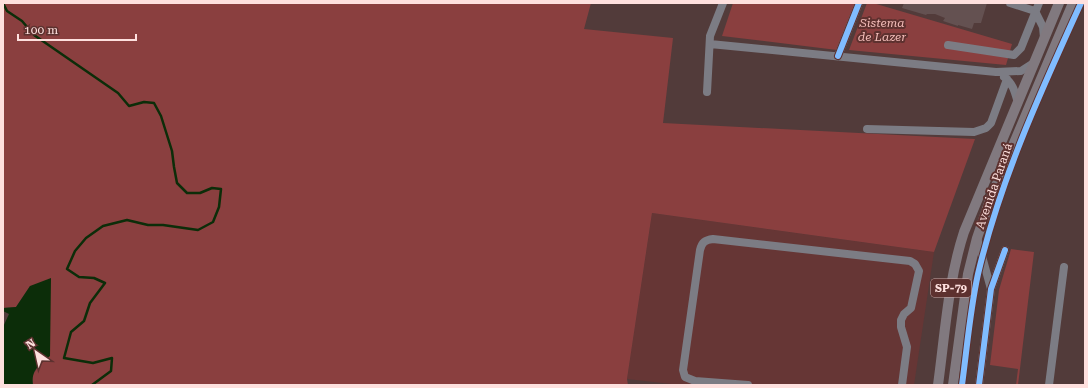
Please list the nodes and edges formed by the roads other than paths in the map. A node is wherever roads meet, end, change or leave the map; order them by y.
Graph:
1 (723, 3) edge
2 (859, 3) edge
3 (1010, 3) edge
4 (1059, 3) edge
5 (1073, 3) edge
6 (1037, 7) edge
7 (710, 40) junction
8 (1044, 41) junction
9 (948, 45) dead end
10 (838, 56) junction
11 (1036, 61) junction
12 (996, 72) junction
13 (1007, 79) junction
14 (707, 92) dead end
15 (1018, 102) junction
16 (867, 129) dead end
17 (977, 238) junction
18 (1004, 250) dead end
19 (1064, 267) dead end
20 (992, 289) junction
21 (748, 385) edge
22 (902, 385) edge
23 (938, 385) edge
24 (953, 385) edge
25 (979, 385) edge
26 (1049, 385) edge

1 - 7 street
2 - 10 street
3 - 6 street
4 - 8 main road, Avenida Paraná / SP-79
5 - 17 main road, Avenida Paraná / SP-79
6 - 8 street
6 - 9 street
7 - 10 street
7 - 14 street
8 - 11 main road, Avenida Paraná / SP-79
10 - 12 street
11 - 12 street
11 - 15 main road, Avenida Paraná / SP-79
12 - 13 street
13 - 15 street
13 - 16 street
15 - 23 main road, Avenida Paraná / SP-79
17 - 20 street
17 - 24 main road, Avenida Paraná / SP-79
18 - 20 street
19 - 26 street
20 - 25 street
21 - 22 street

